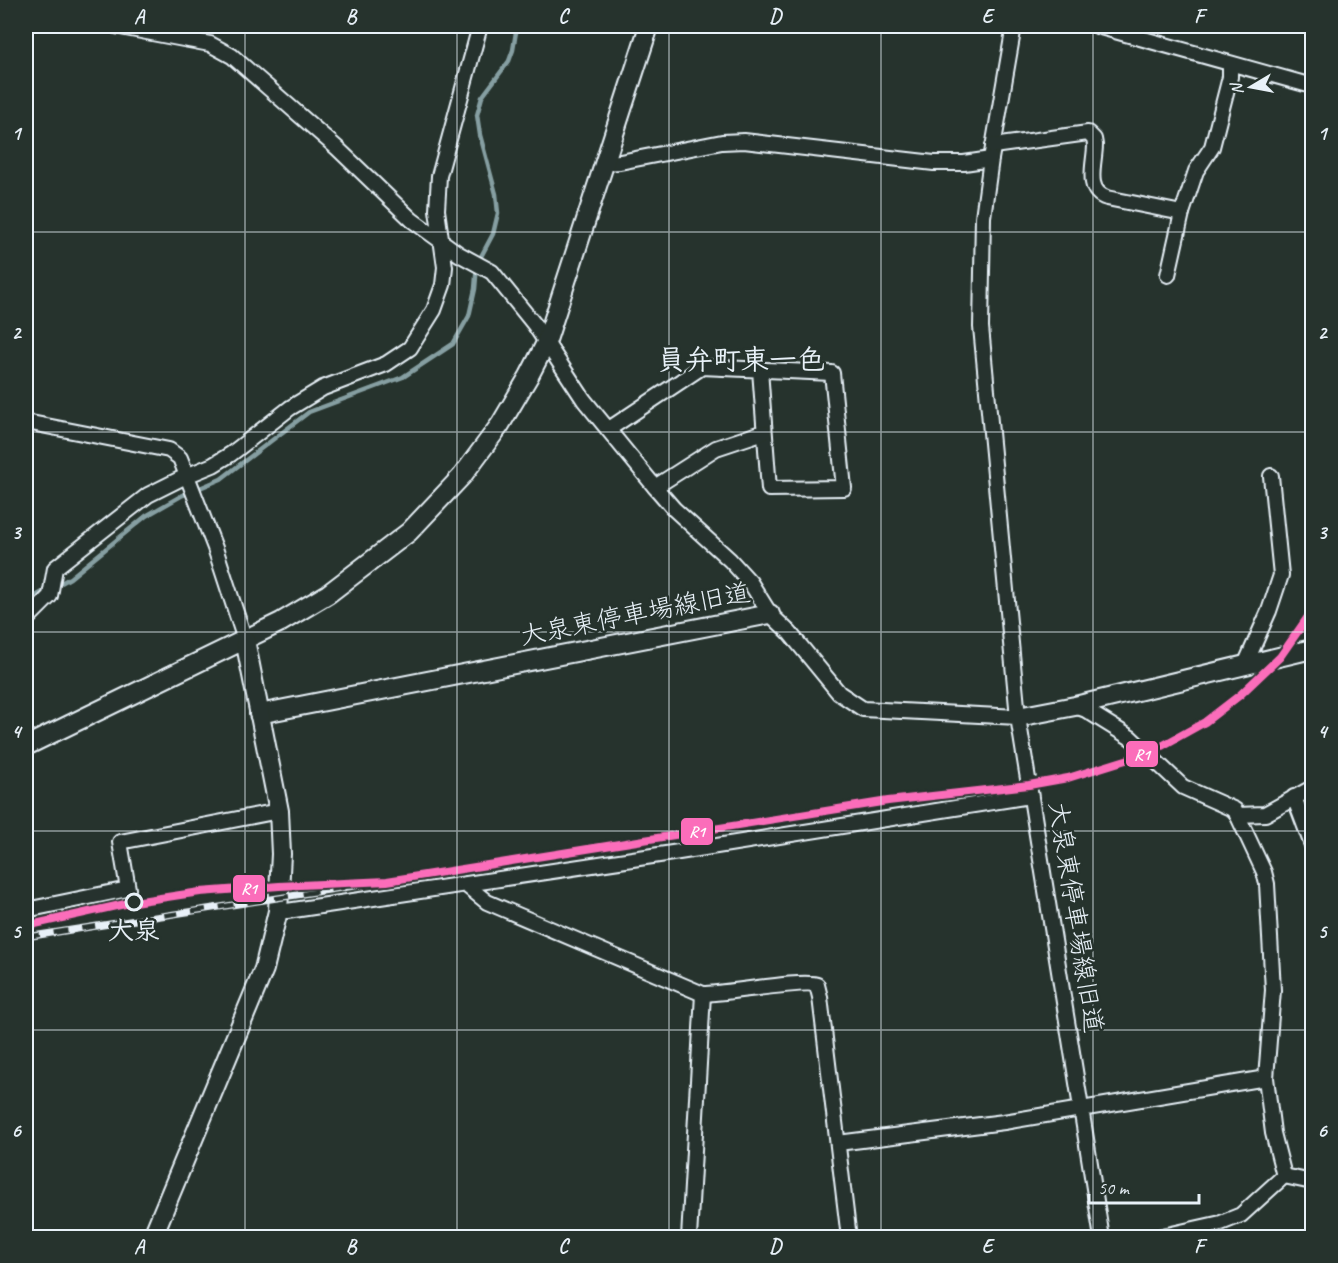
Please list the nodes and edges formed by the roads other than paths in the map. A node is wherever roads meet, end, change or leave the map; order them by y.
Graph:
1 (115, 26) edge
2 (480, 26) edge
3 (649, 26) edge
4 (1014, 26) edge
5 (1097, 26) edge
6 (1230, 64) junction
7 (1312, 86) edge
8 (992, 153) junction
9 (605, 163) junction
10 (1182, 213) junction
11 (442, 243) junction
12 (1168, 275) dead end
13 (546, 343) junction
14 (759, 370) junction
15 (26, 422) edge
16 (609, 429) junction
17 (764, 432) junction
18 (1270, 476) dead end
19 (188, 478) junction
20 (655, 487) junction
21 (770, 614) junction
22 (26, 620) edge
23 (245, 640) junction
24 (1312, 649) edge
25 (1245, 665) junction
26 (1075, 706) junction
27 (259, 714) junction
28 (1018, 717) junction
29 (26, 746) edge
30 (1312, 788) edge
31 (1030, 796) junction
32 (1294, 797) junction
33 (279, 811) junction
34 (1237, 815) junction
35 (1312, 845) edge
36 (466, 885) junction
37 (26, 910) edge
38 (278, 911) junction
39 (703, 994) junction
40 (1266, 1078) junction
41 (1081, 1110) junction
42 (838, 1143) junction
43 (1284, 1176) junction
44 (1312, 1182) edge
45 (152, 1238) edge
46 (689, 1238) edge
47 (849, 1238) edge
48 (1102, 1238) edge
49 (1154, 1238) edge

1 - 11 street
2 - 11 street
3 - 9 street
4 - 8 street
5 - 6 street
6 - 7 street
6 - 10 street
8 - 9 street
8 - 10 street
8 - 28 street
9 - 13 street
10 - 12 street
11 - 13 street
11 - 19 street
13 - 16 street
13 - 23 street
14 - 16 street
14 - 17 street
14 - 17 street
15 - 19 street
16 - 20 street
17 - 20 street
18 - 25 street
19 - 22 street
19 - 23 street
20 - 21 street
21 - 27 street, 大泉東停車場線旧道
21 - 28 street, 大泉東停車場線旧道
23 - 27 street
23 - 29 street
24 - 25 street
25 - 26 street
26 - 28 street
26 - 34 street
27 - 33 street
28 - 31 street, 大泉東停車場線旧道
30 - 32 street
31 - 36 street
31 - 41 street, 大泉東停車場線旧道
32 - 34 street
32 - 35 street
33 - 37 street
33 - 38 street
34 - 40 street
36 - 38 street
36 - 39 street
38 - 45 street
39 - 42 street
39 - 46 street
40 - 41 street
40 - 43 street
41 - 42 street
41 - 48 street, 大泉東停車場線旧道
42 - 47 street
43 - 44 street
43 - 49 street

